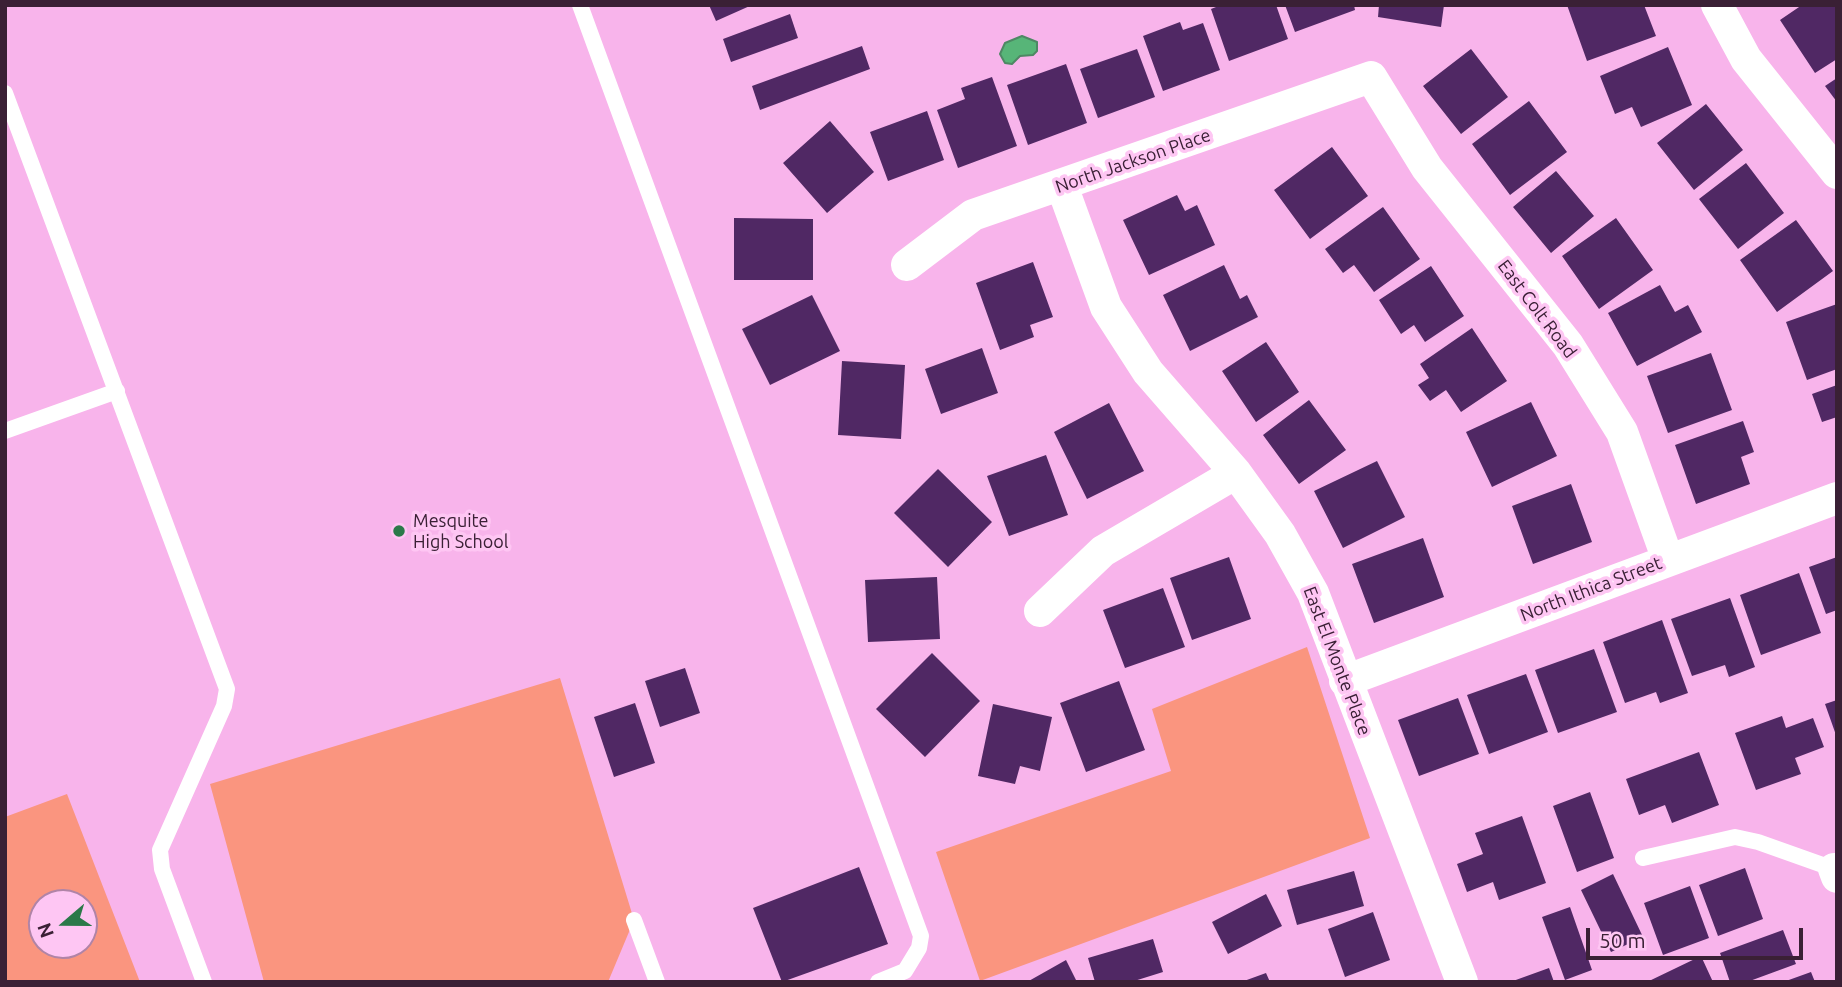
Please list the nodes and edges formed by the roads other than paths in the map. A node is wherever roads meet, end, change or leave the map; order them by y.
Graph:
1 (580, 5) edge
2 (1717, 5) edge
3 (1371, 77) joint
4 (5, 93) edge
5 (1837, 173) edge
6 (1062, 186) junction
7 (907, 265) dead end
8 (117, 391) junction
9 (5, 432) edge
10 (1236, 473) junction
11 (1837, 498) edge
12 (1668, 560) junction
13 (1040, 611) dead end
14 (1345, 681) junction
15 (1643, 858) dead end
16 (1835, 873) edge
17 (634, 920) dead end
18 (1458, 981) edge
19 (204, 982) edge
20 (657, 982) edge
21 (878, 982) edge

1 - 21 lane
2 - 5 street
3 - 6 street, North Jackson Place
3 - 12 street, East Colt Road
4 - 8 lane
6 - 7 street, North Jackson Place
6 - 10 street, East El Monte Place
8 - 9 lane
8 - 19 lane
10 - 13 street
10 - 14 street, East El Monte Place
11 - 12 street, North Ithica Street
12 - 14 street, North Ithica Street
14 - 18 street, East El Monte Place
15 - 16 lane
17 - 20 lane

